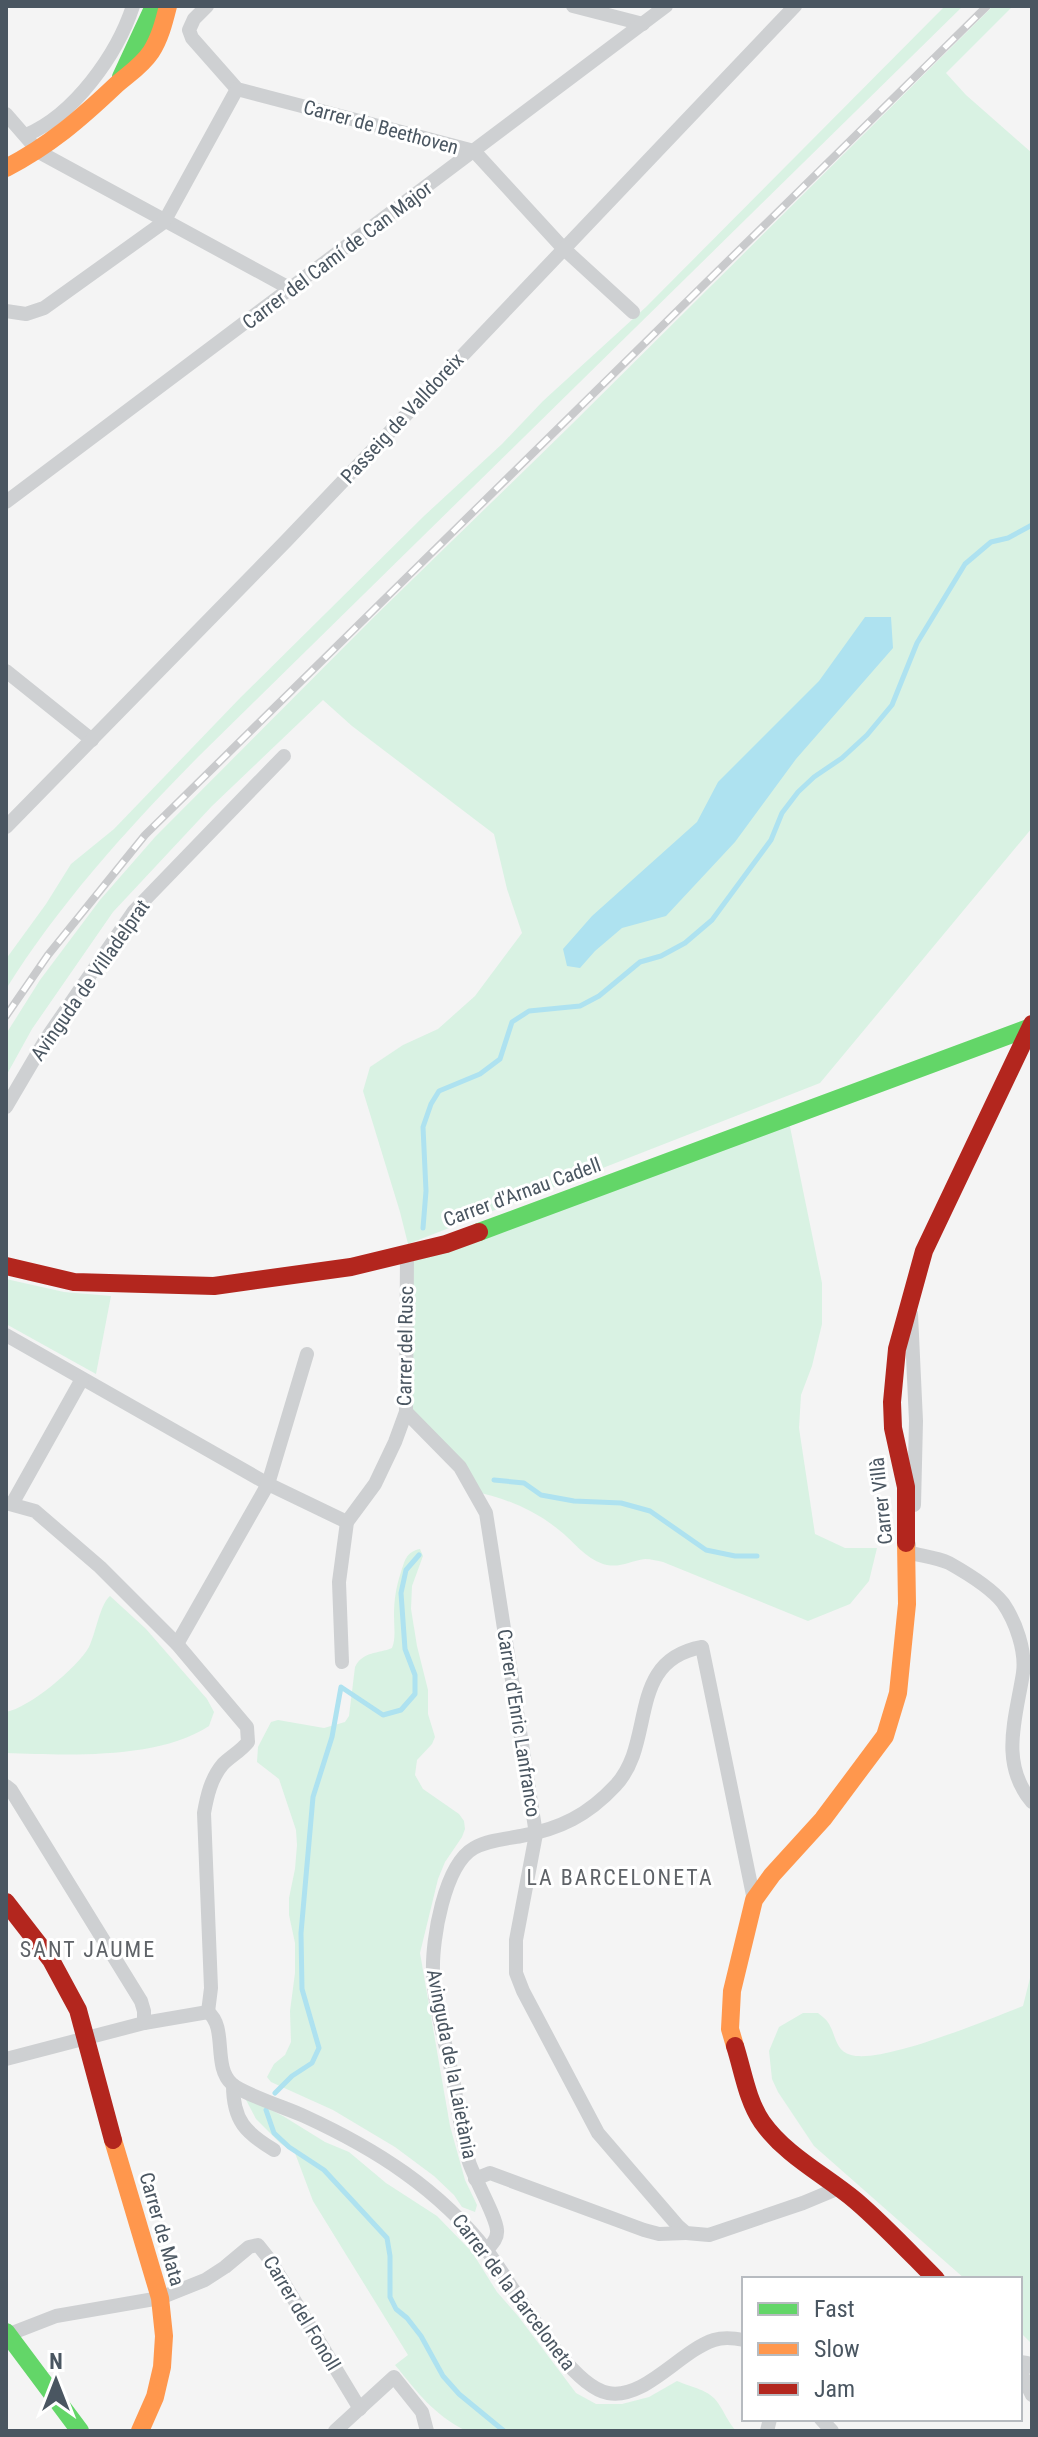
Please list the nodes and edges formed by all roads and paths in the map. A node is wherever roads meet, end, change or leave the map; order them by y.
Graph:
1 (133, 6) edge
2 (154, 6) edge
3 (168, 6) edge
4 (175, 6) edge
5 (207, 6) edge
6 (573, 6) edge
7 (666, 6) edge
8 (795, 6) edge
9 (643, 24) junction
10 (163, 27) junction
11 (118, 83) junction
12 (237, 89) junction
13 (6, 114) edge
14 (26, 135) junction
15 (474, 151) junction
16 (39, 152) junction
17 (6, 168) edge
18 (164, 222) junction
19 (563, 248) junction
20 (291, 289) junction
21 (6, 311) edge
22 (633, 312) dead end
23 (6, 502) edge
24 (6, 671) edge
25 (92, 740) junction
26 (284, 756) dead end
27 (6, 827) edge
28 (1031, 1026) edge
29 (6, 1107) edge
30 (407, 1254) junction
31 (6, 1266) edge
32 (6, 1335) edge
33 (307, 1354) dead end
34 (82, 1379) junction
35 (406, 1412) junction
36 (268, 1484) junction
37 (9, 1504) edge
38 (347, 1522) junction
39 (907, 1552) junction
40 (177, 1644) junction
41 (1032, 1647) edge
42 (342, 1662) dead end
43 (1024, 1670) junction
44 (6, 1786) edge
45 (1032, 1802) edge
46 (536, 1834) junction
47 (754, 1900) junction
48 (6, 1902) edge
49 (208, 2012) junction
50 (144, 2023) junction
51 (84, 2040) junction
52 (6, 2059) edge
53 (233, 2085) junction
54 (274, 2150) dead end
55 (475, 2179) junction
56 (839, 2188) junction
57 (686, 2233) junction
58 (486, 2250) junction
59 (934, 2277) edge
60 (160, 2298) junction
61 (7, 2333) edge
62 (742, 2340) edge
63 (1022, 2375) edge
64 (1032, 2395) edge
65 (360, 2409) junction
66 (80, 2431) edge
67 (140, 2431) edge
68 (335, 2431) edge
69 (427, 2431) edge

1 - 14 street
2 - 11 street
3 - 10 street
4 - 10 street
5 - 12 street
6 - 9 street
7 - 9 street, Carrer del Camí de Can Major
8 - 19 street, Passeig de Valldoreix
9 - 15 street, Carrer del Camí de Can Major
10 - 11 street
11 - 16 street
12 - 15 street, Carrer de Beethoven
12 - 18 street
13 - 14 street
14 - 16 street
15 - 19 street, Carrer de Beethoven
15 - 20 street, Carrer del Camí de Can Major
16 - 17 street
16 - 18 street
18 - 20 street
18 - 21 street
19 - 22 street, Carrer de Beethoven
19 - 25 street, Passeig de Valldoreix
20 - 23 street, Carrer del Camí de Can Major
24 - 25 street
25 - 27 street, Passeig de Valldoreix
26 - 29 street, Avinguda de Villadelprat
28 - 30 street, Carrer d'Arnau Cadell
28 - 39 street, Carrer Villà
30 - 31 street, Carrer d'Arnau Cadell
30 - 35 street, Carrer del Rusc
32 - 34 street
33 - 36 street
34 - 36 street
34 - 37 street
35 - 38 street, Carrer del Rusc
35 - 46 street, Carrer d'Enric Lanfranco
36 - 38 street
36 - 40 street
37 - 40 street
38 - 42 street, Carrer del Rusc
39 - 43 street
39 - 47 street, Carrer Villà
40 - 49 street
41 - 43 street
43 - 45 street
44 - 50 street
46 - 47 street
46 - 55 street, Avinguda de la Laietània
46 - 57 street, Carrer d'Enric Lanfranco
47 - 56 street
48 - 51 street, Carrer de Mata
49 - 50 street
49 - 53 street
50 - 51 street
51 - 52 street
51 - 60 street, Carrer de Mata
53 - 54 street
53 - 58 street, Carrer de la Barceloneta
55 - 57 street
55 - 58 street, Avinguda de la Laietània
56 - 57 street
56 - 59 street
58 - 62 street, Carrer de la Barceloneta
60 - 61 street, Carrer del Fonoll
60 - 65 street, Carrer del Fonoll
60 - 67 street, Carrer de Mata
61 - 66 street
63 - 64 street
65 - 68 street
65 - 69 street

